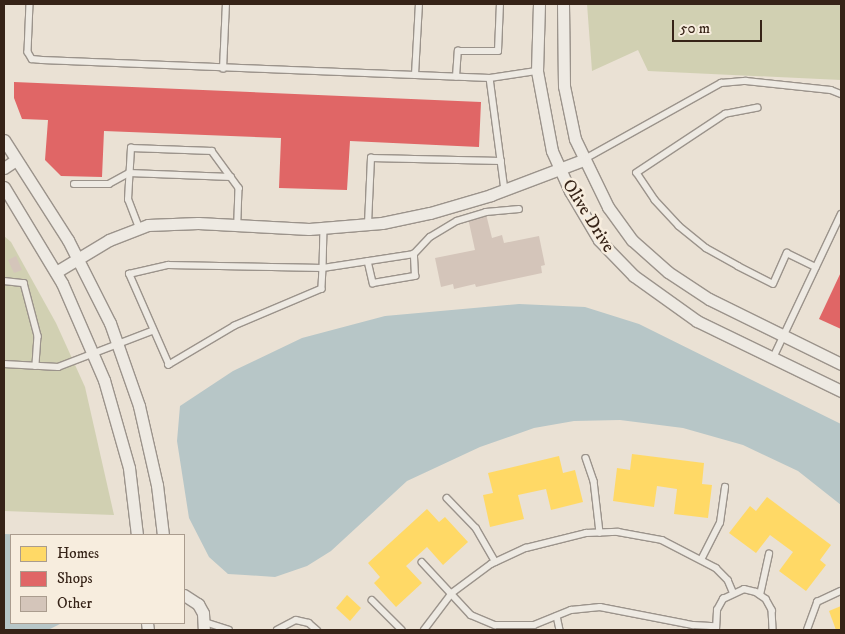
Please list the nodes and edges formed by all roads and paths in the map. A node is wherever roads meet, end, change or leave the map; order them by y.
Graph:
1 (30, 4) edge
2 (226, 4) edge
3 (419, 4) edge
4 (500, 4) edge
5 (539, 4) edge
6 (563, 4) edge
7 (223, 68) junction
8 (538, 71) junction
9 (415, 76) junction
10 (456, 77) junction
11 (490, 78) junction
12 (841, 94) edge
13 (758, 108) dead end
14 (4, 140) edge
15 (16, 160) junction
16 (583, 160) junction
17 (501, 161) junction
18 (4, 168) edge
19 (560, 169) junction
20 (129, 173) junction
21 (231, 177) junction
22 (74, 184) dead end
23 (4, 186) edge
24 (505, 190) junction
25 (519, 209) dead end
26 (841, 214) edge
27 (368, 224) junction
28 (238, 225) junction
29 (139, 228) junction
30 (324, 228) junction
31 (414, 254) junction
32 (78, 258) junction
33 (368, 261) junction
34 (323, 268) junction
35 (816, 268) junction
36 (56, 272) junction
37 (4, 281) edge
38 (152, 331) junction
39 (784, 336) junction
40 (118, 344) junction
41 (94, 353) junction
42 (773, 358) junction
43 (4, 364) edge
44 (841, 364) edge
45 (36, 366) junction
46 (841, 391) edge
47 (586, 458) dead end
48 (726, 487) dead end
49 (446, 498) dead end
50 (600, 533) junction
51 (137, 534) edge
52 (163, 534) edge
53 (769, 554) dead end
54 (702, 558) junction
55 (422, 562) dead end
56 (496, 562) junction
57 (841, 591) edge
58 (733, 592) junction
59 (452, 593) junction
60 (760, 595) junction
61 (185, 596) edge
62 (372, 600) dead end
63 (557, 616) junction
64 (204, 626) edge
65 (502, 628) edge
66 (692, 628) edge
67 (716, 628) edge
68 (229, 630) edge
69 (277, 630) edge
70 (317, 630) edge
71 (402, 630) edge
72 (424, 630) edge
73 (560, 630) edge
74 (773, 630) edge
75 (807, 630) edge

1 - 7 lane
2 - 7 lane
3 - 9 lane
4 - 10 lane
5 - 8 street, Olive Drive
6 - 16 street, Olive Drive
7 - 9 lane
8 - 11 lane
8 - 19 street, Olive Drive
9 - 10 lane
10 - 11 lane
11 - 17 lane
12 - 16 lane
13 - 35 lane
14 - 15 street
15 - 18 street
15 - 32 street
16 - 19 street
16 - 39 street, Olive Drive
17 - 24 lane
17 - 27 lane
19 - 24 street
19 - 42 street, Olive Drive
20 - 21 lane
20 - 21 lane
20 - 22 lane
20 - 29 lane
21 - 28 lane
23 - 36 street
24 - 27 street
25 - 31 lane
26 - 35 lane
27 - 30 street
28 - 29 street
28 - 30 street
29 - 32 street
30 - 34 lane
31 - 33 lane
31 - 33 lane
32 - 36 street
32 - 40 street
33 - 34 lane
34 - 38 lane
34 - 38 lane
35 - 39 lane
36 - 41 street
37 - 45 lane
38 - 40 lane
39 - 42 lane
39 - 44 street, Olive Drive
40 - 41 lane
40 - 52 street
41 - 45 lane
41 - 51 street
42 - 46 street, Olive Drive
43 - 45 lane
47 - 50 lane
48 - 54 lane
49 - 56 lane
50 - 54 lane
50 - 56 lane
53 - 60 lane
54 - 58 lane
55 - 59 lane
56 - 59 lane
57 - 75 lane
58 - 60 lane
58 - 67 lane
59 - 65 lane
59 - 72 lane
60 - 74 lane
61 - 64 street
62 - 71 lane
63 - 65 lane
63 - 66 lane
63 - 73 lane
64 - 68 lane
66 - 67 lane
69 - 70 lane

